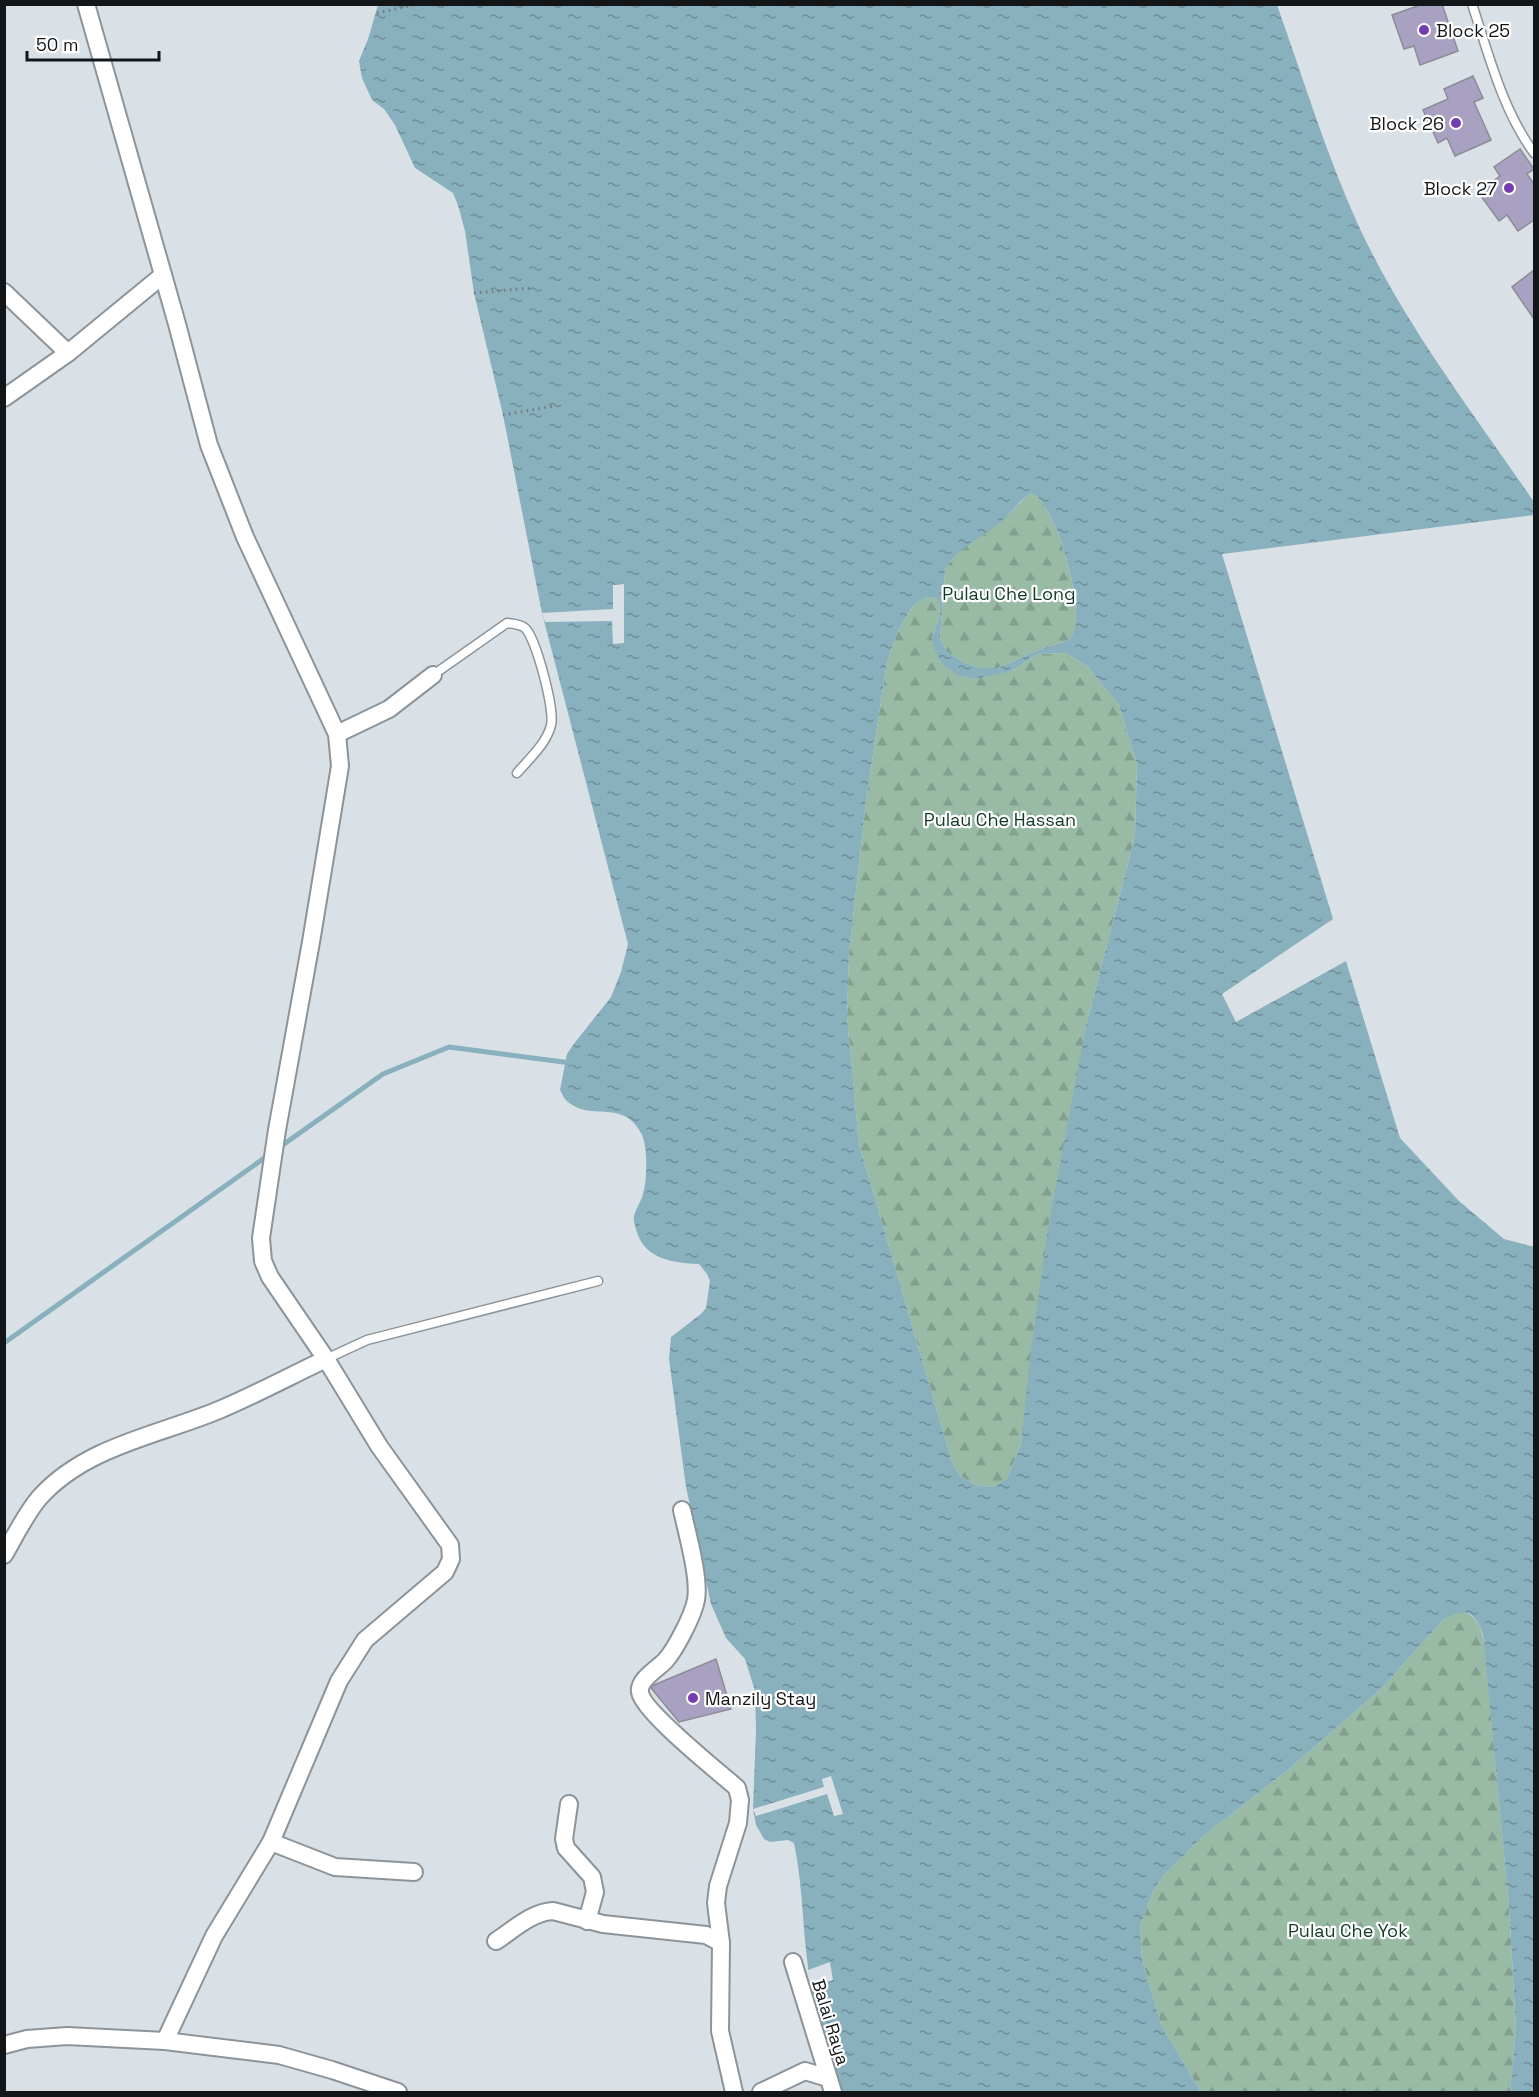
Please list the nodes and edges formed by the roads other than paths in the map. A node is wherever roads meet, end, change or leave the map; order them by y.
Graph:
1 (86, 4) edge
2 (1472, 4) edge
3 (1534, 153) edge
4 (164, 275) junction
5 (4, 292) edge
6 (68, 353) junction
7 (4, 398) edge
8 (433, 675) joint
9 (338, 734) junction
10 (517, 773) dead end
11 (598, 1281) dead end
12 (326, 1359) junction
13 (682, 1510) dead end
14 (4, 1555) edge
15 (569, 1804) dead end
16 (271, 1842) junction
17 (414, 1872) dead end
18 (587, 1921) junction
19 (496, 1941) dead end
20 (721, 1943) junction
21 (793, 1962) dead end
22 (165, 2041) junction
23 (4, 2045) edge
24 (831, 2085) edge
25 (369, 2087) edge
26 (398, 2092) edge
27 (734, 2092) edge
28 (761, 2092) edge

1 - 4 street
2 - 3 lane
4 - 6 street
4 - 9 street
5 - 6 street
6 - 7 street
8 - 9 street
8 - 10 lane
9 - 12 street
11 - 12 lane
12 - 14 street
12 - 16 street
13 - 20 street
15 - 18 street
16 - 17 street
16 - 22 street
18 - 19 street
18 - 20 street
20 - 27 street
21 - 24 street, Balai Raya
22 - 23 street
22 - 25 street
24 - 28 street
25 - 26 street

